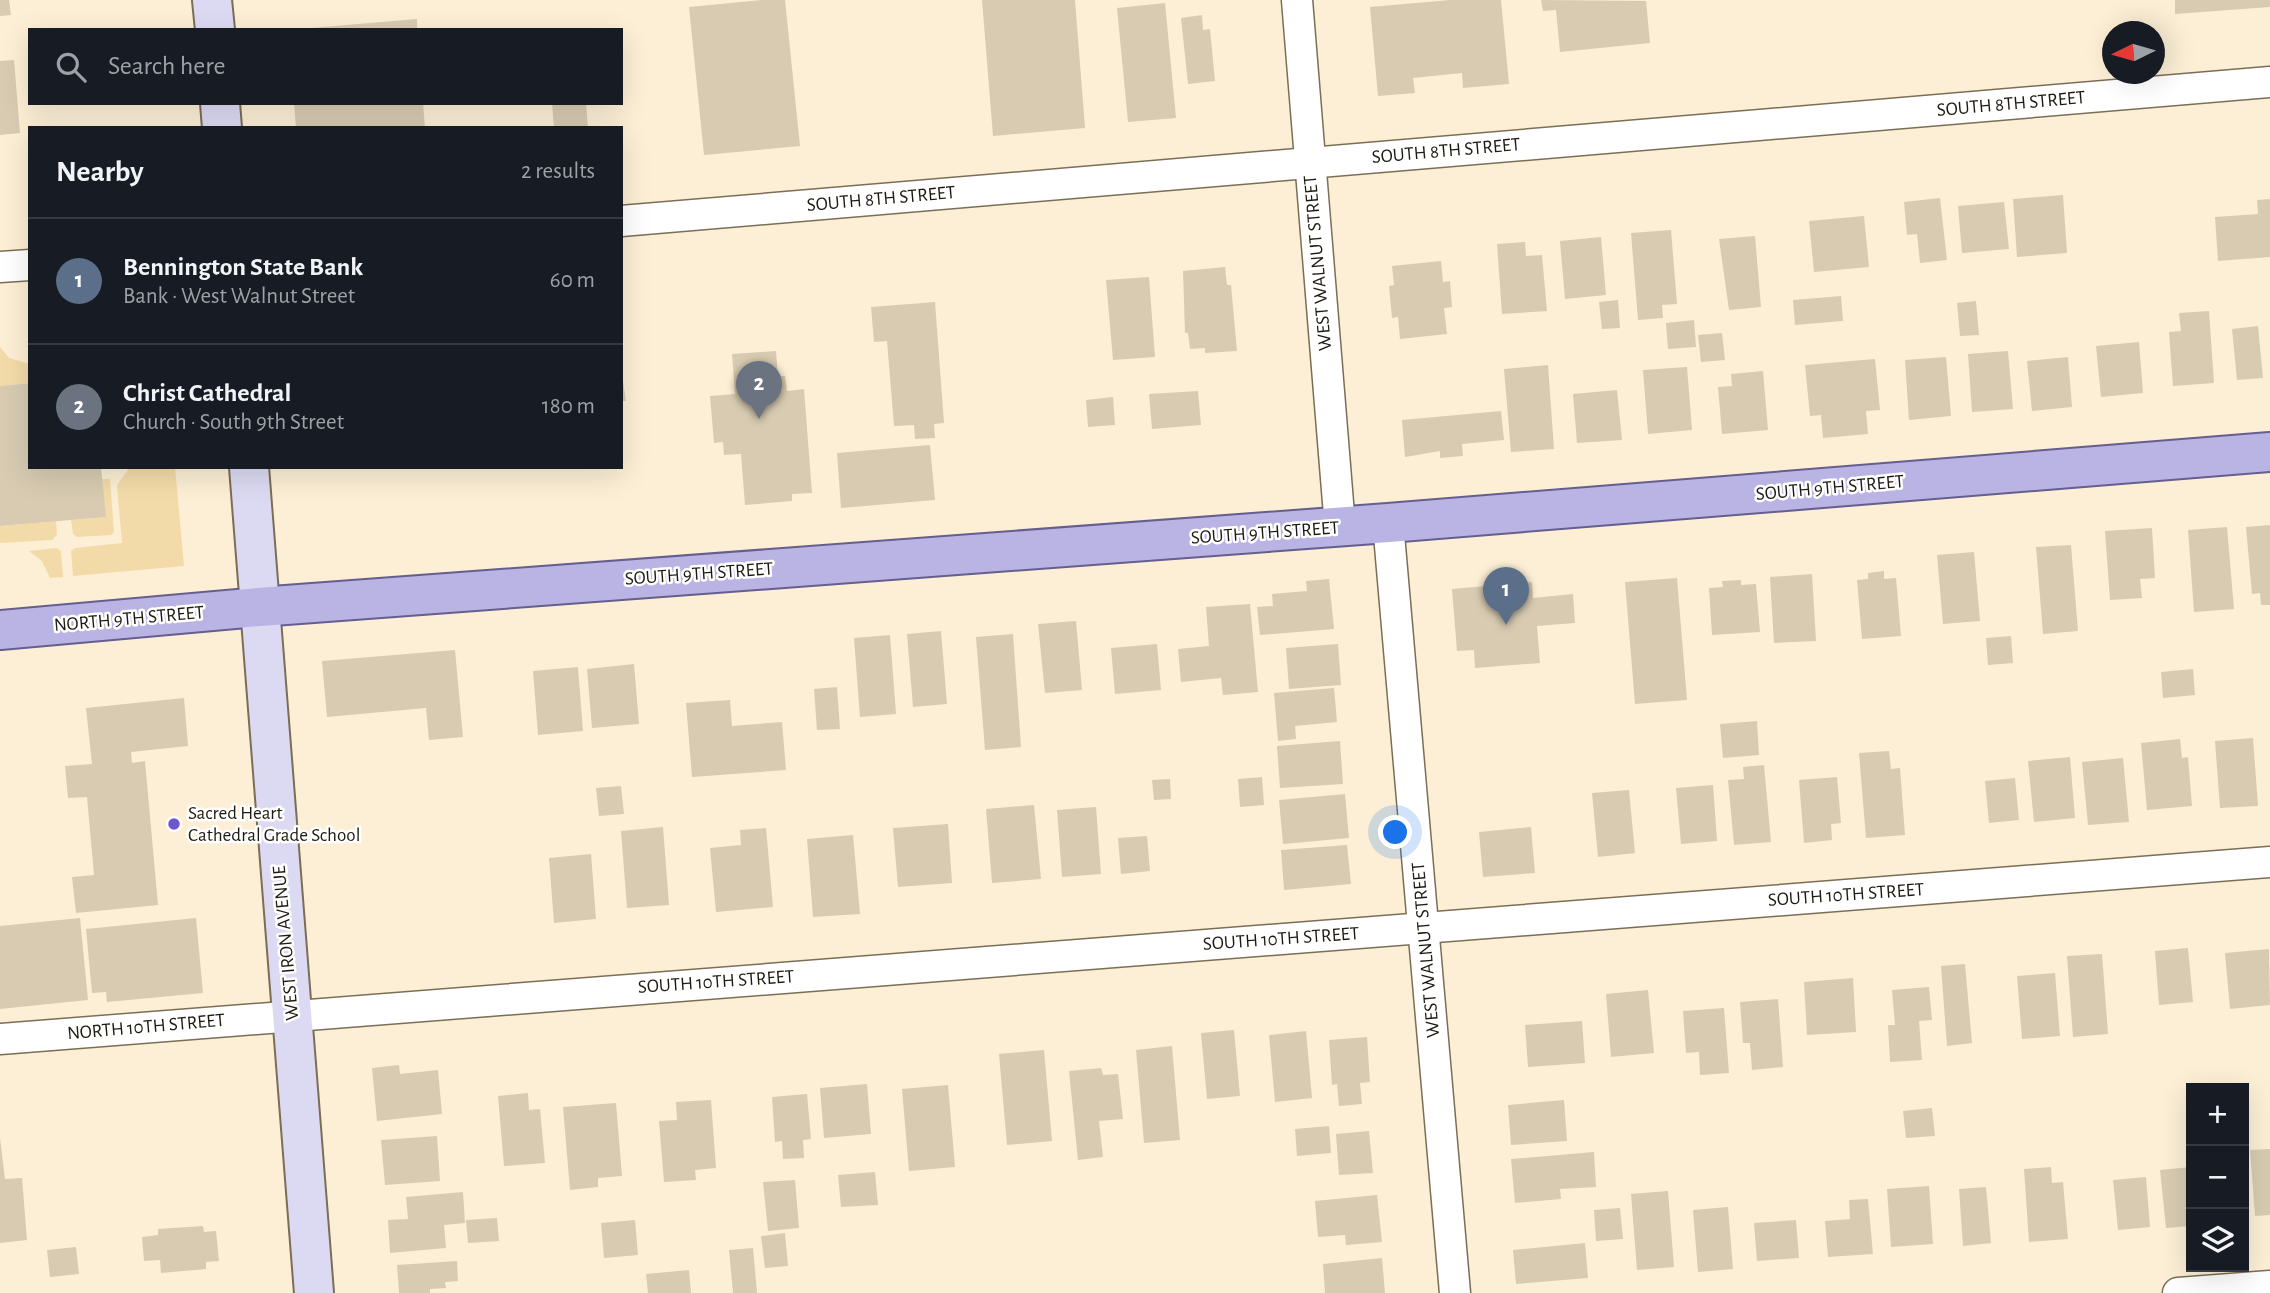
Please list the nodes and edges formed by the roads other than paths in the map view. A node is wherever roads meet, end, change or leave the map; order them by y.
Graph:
1 (212, 0) edge
2 (1297, 0) edge
3 (215, 28) edge
4 (2270, 82) edge
5 (220, 105) edge
6 (222, 126) edge
7 (1310, 163) junction
8 (623, 221) edge
9 (28, 265) edge
10 (0, 267) edge
11 (2270, 452) edge
12 (249, 469) edge
13 (1388, 523) junction
14 (1340, 527) junction
15 (259, 607) junction
16 (0, 630) edge
17 (2270, 862) edge
18 (1424, 928) junction
19 (292, 1014) junction
20 (0, 1039) edge
21 (2270, 1286) edge
22 (314, 1293) edge
23 (1455, 1293) edge
24 (2178, 1293) edge

1 - 3 street
2 - 7 street, WEST WALNUT STREET
4 - 7 street, SOUTH 8TH STREET
5 - 6 street
7 - 8 street, SOUTH 8TH STREET
7 - 14 street, WEST WALNUT STREET
9 - 10 street
11 - 13 main road, SOUTH 9TH STREET
12 - 15 street, WEST IRON AVENUE
13 - 14 main road, SOUTH 9TH STREET
13 - 18 street, WEST WALNUT STREET
14 - 15 main road, SOUTH 9TH STREET
15 - 16 main road, NORTH 9TH STREET
15 - 19 street, WEST IRON AVENUE
17 - 18 street, SOUTH 10TH STREET
18 - 19 street, SOUTH 10TH STREET
18 - 23 street, WEST WALNUT STREET
19 - 20 street, NORTH 10TH STREET
19 - 22 street, WEST IRON AVENUE
21 - 24 street

